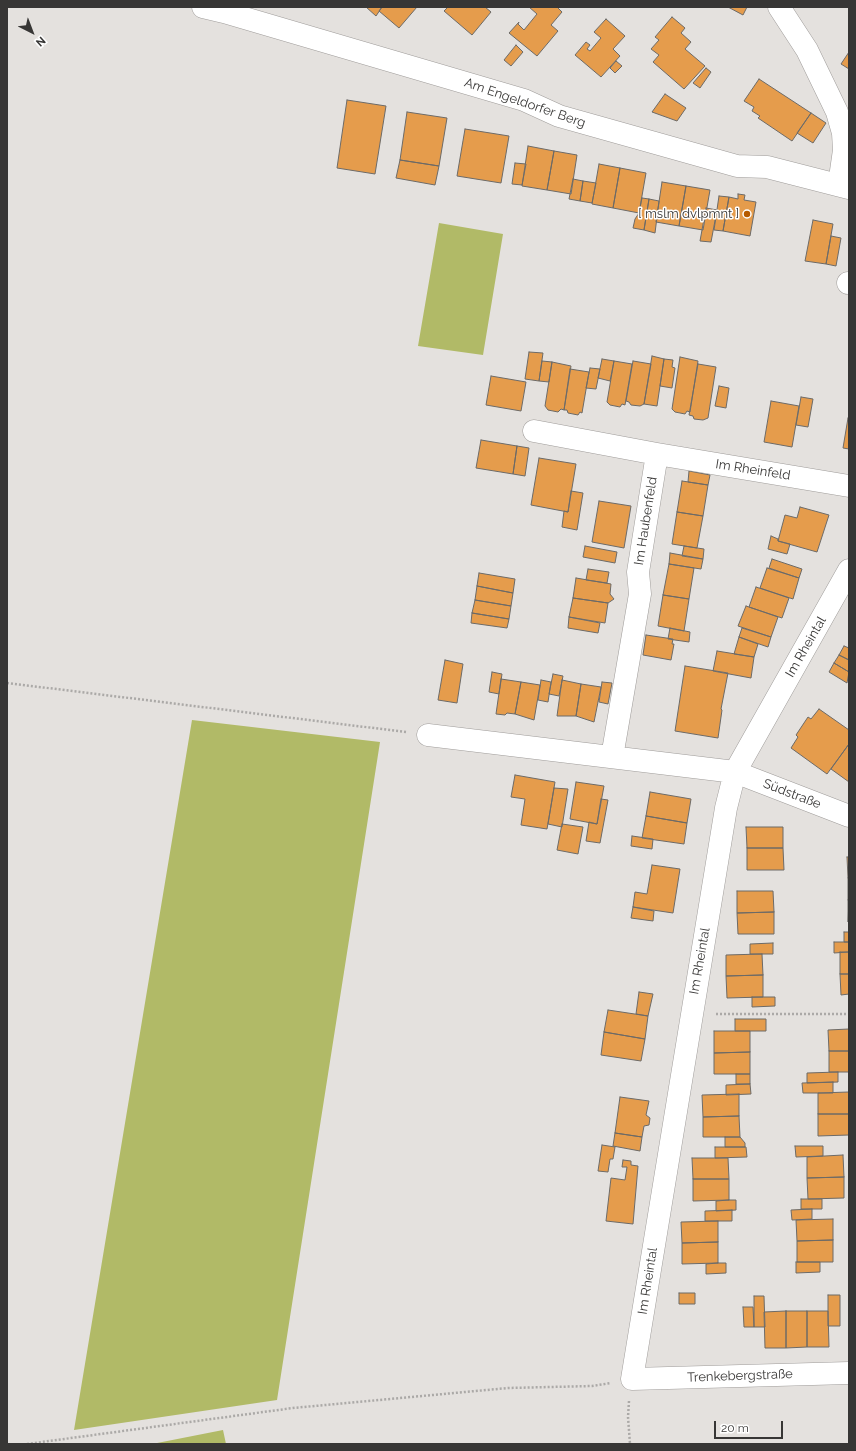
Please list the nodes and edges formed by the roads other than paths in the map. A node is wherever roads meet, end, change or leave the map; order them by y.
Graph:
1 (203, 7) edge
2 (779, 7) edge
3 (844, 186) edge
4 (534, 431) dead end
5 (657, 454) junction
6 (849, 486) edge
7 (849, 570) edge
8 (428, 735) road end
9 (612, 758) junction
10 (735, 772) junction
11 (849, 816) edge
12 (849, 1373) edge
13 (632, 1379) joint

1 - 3 street, Am Engeldorfer Berg
2 - 3 street
4 - 5 street
5 - 6 street, Im Rheinfeld
5 - 9 street, Im Haubenfeld
7 - 10 street, Im Rheintal
8 - 9 street
9 - 10 street
10 - 11 street, Südstraße
10 - 13 street, Im Rheintal
12 - 13 street, Trenkebergstraße

